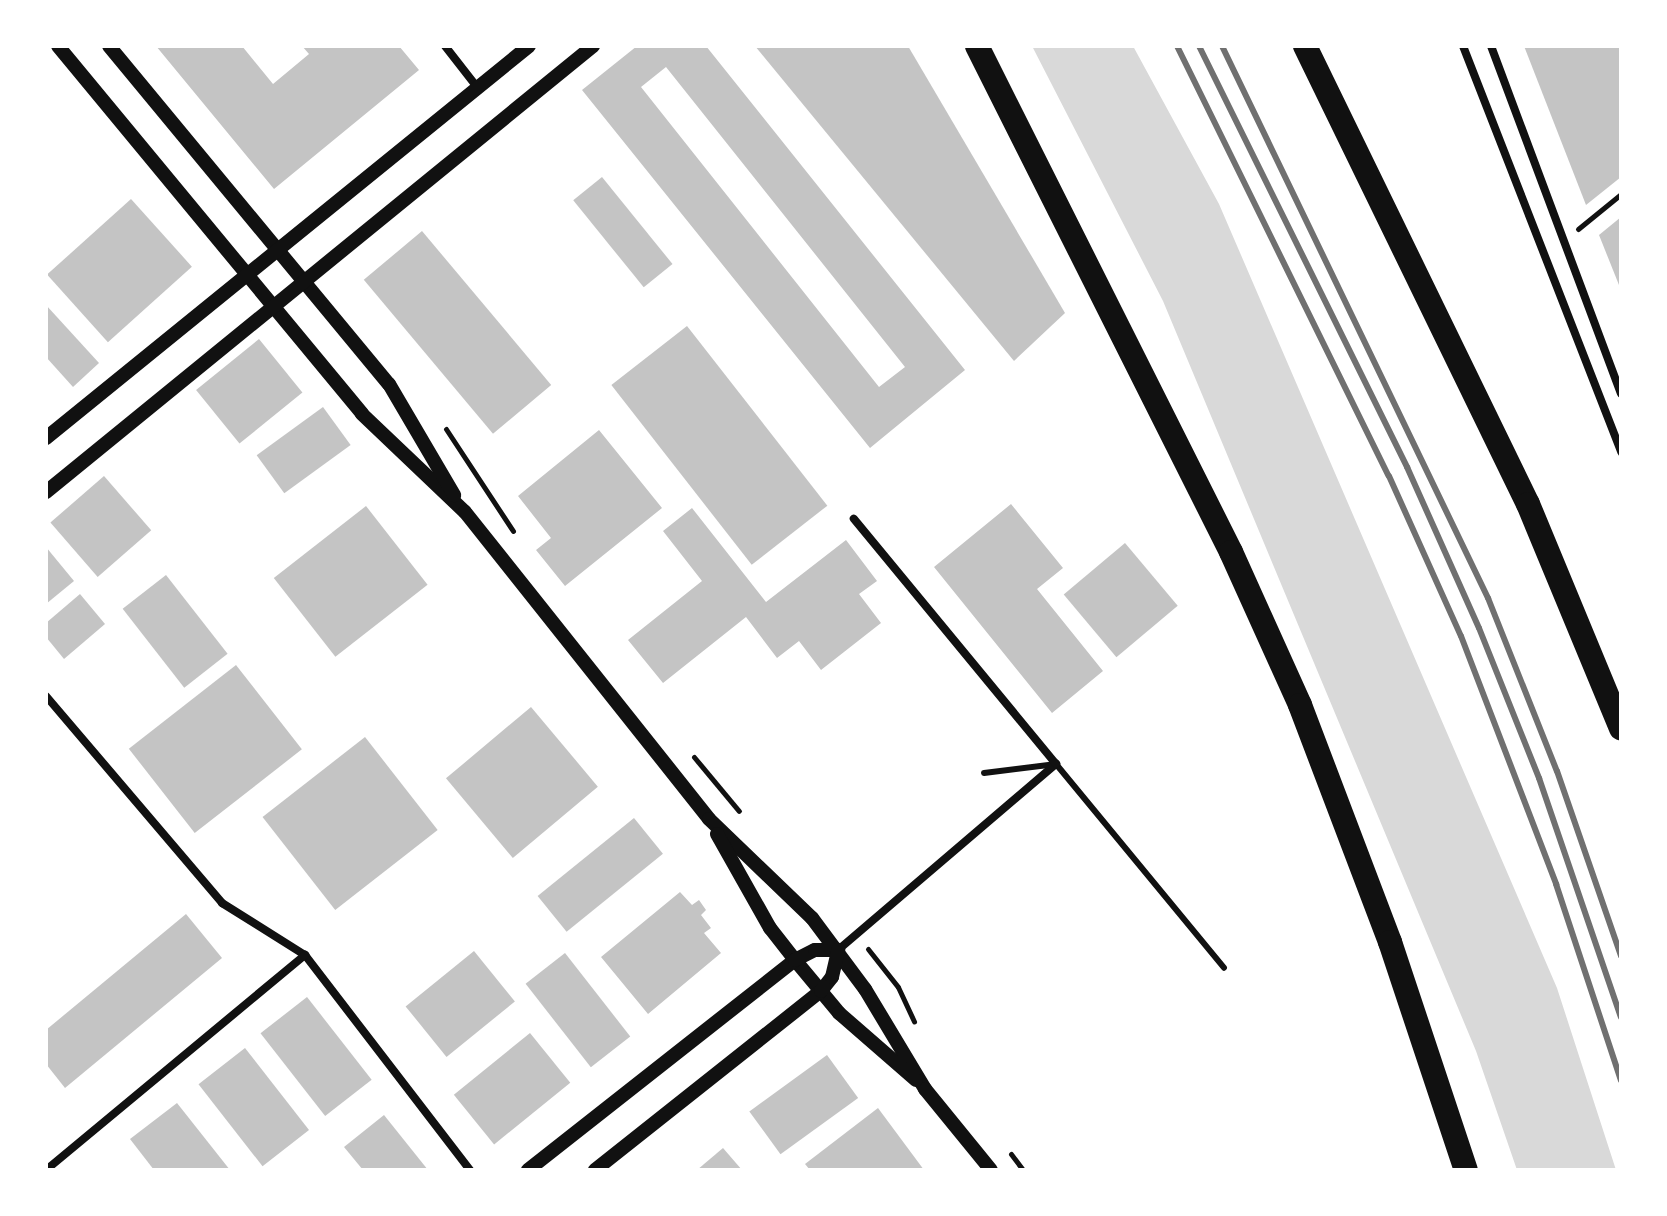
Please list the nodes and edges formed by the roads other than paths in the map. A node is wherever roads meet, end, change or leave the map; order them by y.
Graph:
1 (58, 46) edge
2 (109, 46) edge
3 (445, 46) edge
4 (529, 46) edge
5 (593, 46) edge
6 (977, 46) edge
7 (1305, 46) edge
8 (1463, 46) edge
9 (1491, 46) edge
10 (477, 87) junction
11 (280, 248) junction
12 (249, 273) junction
13 (306, 281) junction
14 (276, 304) junction
15 (1621, 393) edge
16 (46, 438) edge
17 (1621, 452) edge
18 (46, 492) edge
19 (465, 512) junction
20 (854, 519) dead end
21 (46, 696) edge
22 (1621, 729) edge
23 (1056, 764) junction
24 (984, 773) dead end
25 (709, 819) junction
26 (838, 950) junction
27 (305, 955) junction
28 (795, 960) junction
29 (1224, 968) dead end
30 (821, 991) junction
31 (925, 1089) junction
32 (46, 1170) edge
33 (470, 1170) edge
34 (528, 1170) edge
35 (595, 1170) edge
36 (991, 1170) edge
37 (1466, 1170) edge

1 - 12 street
2 - 11 street
3 - 10 street
4 - 10 street
5 - 13 street
6 - 37 highway
7 - 22 highway
8 - 17 street
9 - 15 street
10 - 11 street
11 - 12 street
11 - 13 street
12 - 14 street
12 - 16 street
13 - 14 street
13 - 19 street
14 - 18 street
14 - 19 street
19 - 25 street
20 - 23 street
21 - 27 street
23 - 24 lane
23 - 26 street
23 - 29 lane
25 - 26 street
25 - 28 street
26 - 28 street
26 - 30 street
26 - 31 street
27 - 32 street
27 - 33 street
28 - 30 street
28 - 34 street
30 - 31 street
30 - 35 street
31 - 36 street

